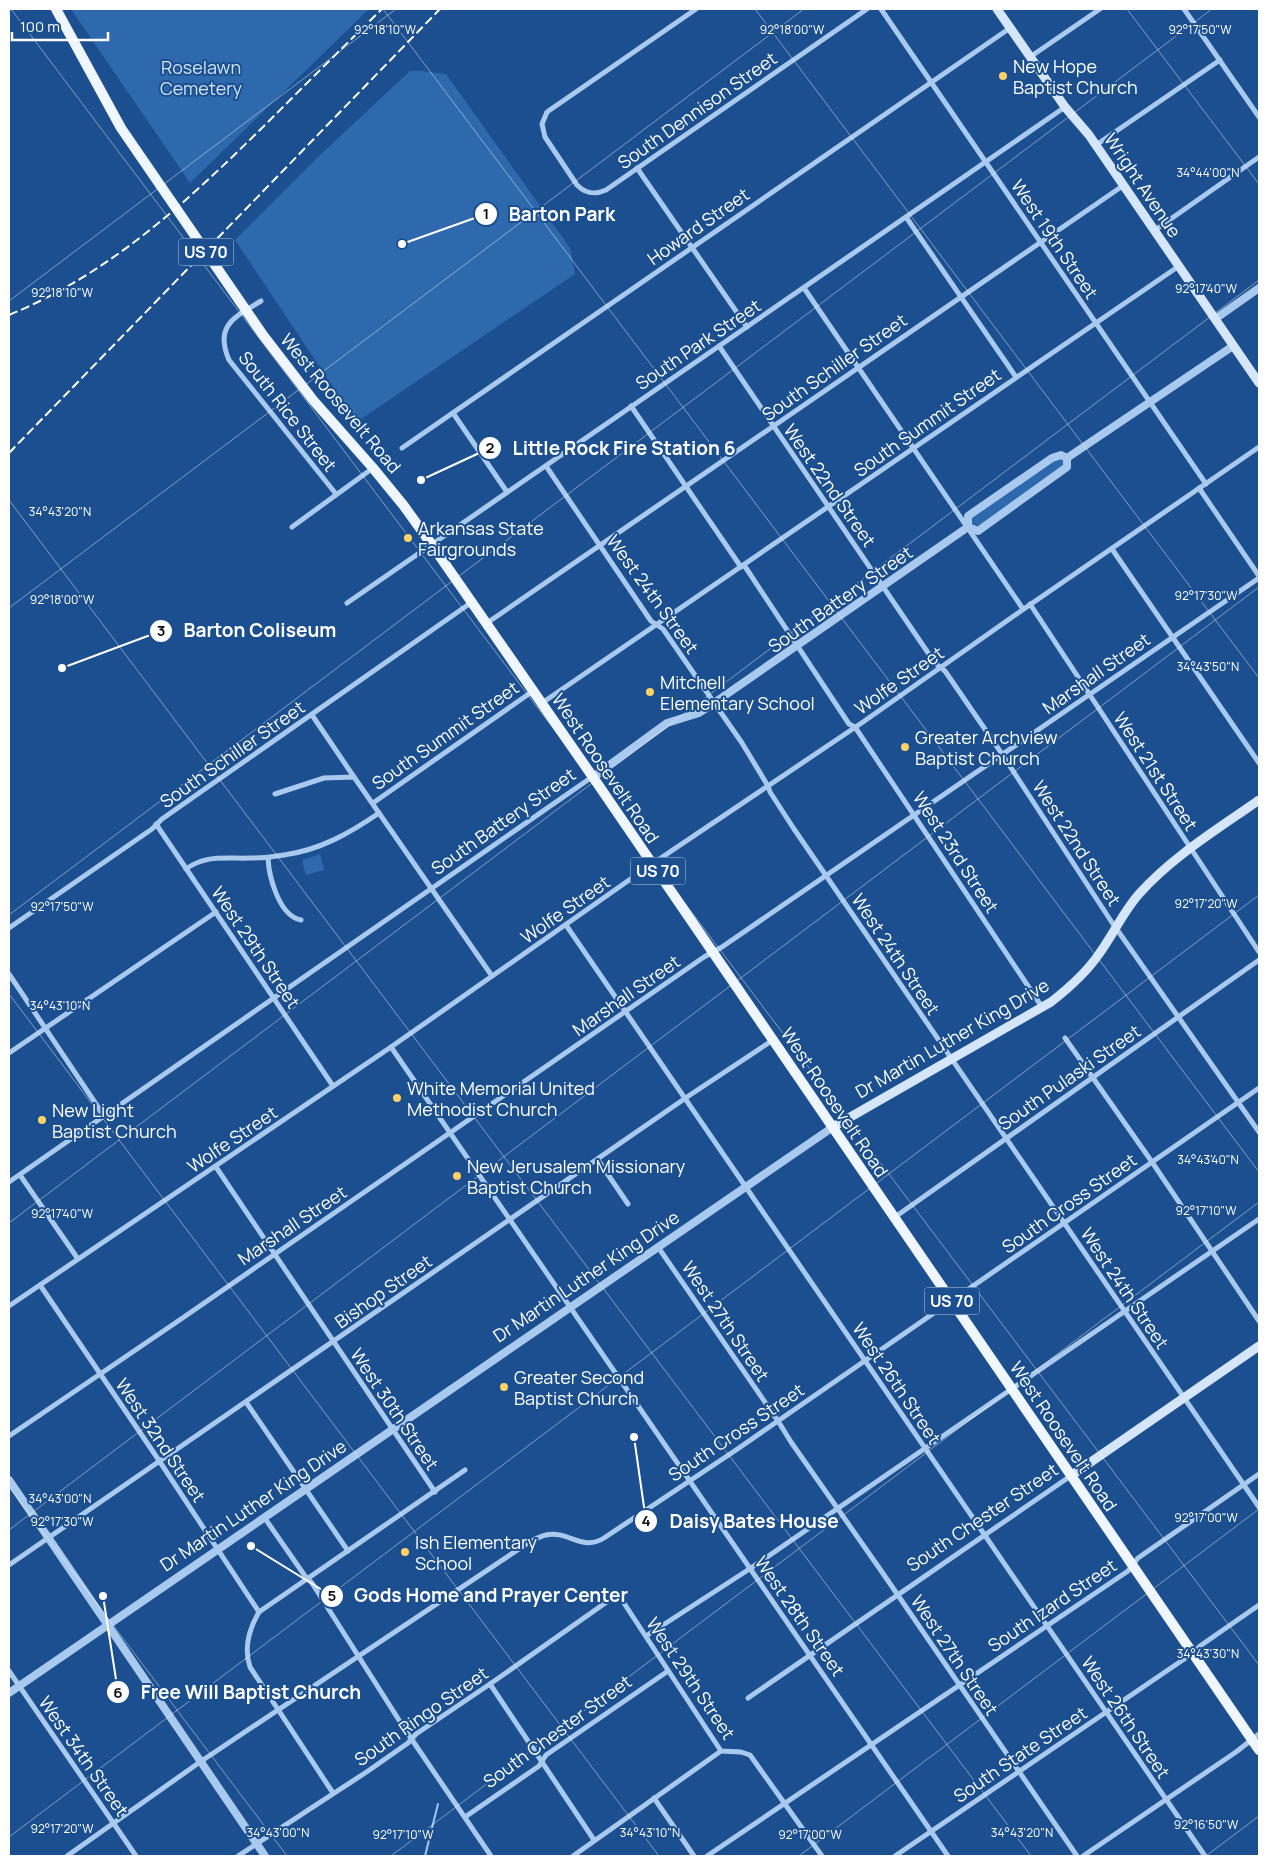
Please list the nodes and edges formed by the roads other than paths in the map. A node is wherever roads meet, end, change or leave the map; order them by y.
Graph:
1 (56, 9) edge
2 (696, 9) edge
3 (866, 9) edge
4 (881, 9) edge
5 (997, 9) edge
6 (1100, 9) edge
7 (1184, 9) edge
8 (1010, 28) junction
9 (1030, 57) junction
10 (1220, 60) junction
11 (932, 82) junction
12 (1065, 107) junction
13 (1259, 117) edge
14 (1096, 145) junction
15 (1259, 157) edge
16 (986, 162) junction
17 (638, 168) junction
18 (1124, 185) junction
19 (906, 217) junction
20 (1155, 230) junction
21 (1041, 243) junction
22 (692, 248) junction
23 (1179, 266) junction
24 (804, 288) junction
25 (1259, 288) edge
26 (961, 296) junction
27 (261, 300) dead end
28 (1215, 318) junction
29 (1095, 323) junction
30 (747, 327) junction
31 (719, 346) junction
32 (1234, 346) junction
33 (859, 367) junction
34 (1016, 377) junction
35 (1259, 383) edge
36 (1150, 402) junction
37 (632, 406) junction
38 (453, 413) junction
39 (773, 426) junction
40 (1259, 447) edge
41 (402, 448) dead end
42 (913, 448) junction
43 (1067, 458) junction
44 (546, 466) junction
45 (373, 468) junction
46 (1206, 484) junction
47 (686, 487) junction
48 (1199, 488) junction
49 (507, 492) junction
50 (336, 494) junction
51 (828, 507) junction
52 (292, 527) dead end
53 (968, 527) junction
54 (432, 545) junction
55 (600, 545) junction
56 (1112, 548) junction
57 (742, 566) junction
58 (1259, 577) edge
59 (883, 587) junction
60 (472, 602) junction
61 (347, 603) dead end
62 (1030, 604) junction
63 (1023, 609) junction
64 (486, 623) junction
65 (656, 625) junction
66 (1172, 637) junction
67 (798, 646) junction
68 (942, 667) junction
69 (533, 690) junction
70 (1090, 694) junction
71 (542, 703) junction
72 (714, 703) junction
73 (312, 715) junction
74 (856, 727) junction
75 (1002, 754) junction
76 (1259, 763) edge
77 (593, 776) junction
78 (354, 777) junction
79 (768, 786) junction
80 (275, 794) dead end
81 (1259, 800) edge
82 (373, 803) junction
83 (379, 813) junction
84 (915, 814) junction
85 (156, 824) junction
86 (1191, 848) junction
87 (268, 858) junction
88 (652, 864) junction
89 (186, 868) junction
90 (826, 875) junction
91 (432, 890) junction
92 (216, 912) junction
93 (301, 920) dead end
94 (566, 925) junction
95 (9, 928) edge
96 (1116, 928) junction
97 (1259, 952) edge
98 (713, 953) junction
99 (1259, 960) edge
100 (9, 974) edge
101 (492, 976) junction
102 (273, 997) junction
103 (1042, 1008) junction
104 (626, 1011) junction
105 (1180, 1018) junction
106 (45, 1028) junction
107 (1065, 1038) dead end
108 (773, 1040) junction
109 (391, 1047) junction
110 (9, 1053) edge
111 (952, 1060) junction
112 (1093, 1078) junction
113 (333, 1086) junction
114 (1259, 1088) edge
115 (686, 1099) junction
116 (1239, 1103) junction
117 (104, 1116) junction
118 (833, 1127) junction
119 (451, 1132) junction
120 (1259, 1132) edge
121 (1006, 1138) junction
122 (598, 1160) junction
123 (1152, 1162) junction
124 (216, 1167) junction
125 (20, 1175) junction
126 (9, 1182) edge
127 (745, 1186) junction
128 (628, 1204) dead end
129 (895, 1217) junction
130 (1259, 1219) edge
131 (511, 1220) junction
132 (1064, 1224) junction
133 (658, 1247) junction
134 (1212, 1251) junction
135 (275, 1253) junction
136 (78, 1259) junction
137 (40, 1285) junction
138 (952, 1300) junction
139 (9, 1306) edge
140 (570, 1306) junction
141 (1124, 1311) junction
142 (1259, 1321) edge
143 (334, 1342) junction
144 (1259, 1346) edge
145 (865, 1360) junction
146 (99, 1373) junction
147 (1012, 1388) junction
148 (1184, 1398) junction
149 (246, 1402) junction
150 (778, 1421) junction
151 (392, 1429) junction
152 (9, 1436) edge
153 (926, 1449) junction
154 (160, 1462) junction
155 (465, 1470) dead end
156 (1259, 1474) edge
157 (1072, 1475) junction
158 (9, 1480) edge
159 (690, 1480) junction
160 (1243, 1485) junction
161 (305, 1488) junction
162 (435, 1492) junction
163 (1259, 1507) edge
164 (838, 1508) junction
165 (264, 1517) junction
166 (985, 1535) junction
167 (48, 1539) junction
168 (218, 1549) junction
169 (348, 1551) junction
170 (9, 1565) edge
171 (1133, 1565) junction
172 (751, 1568) junction
173 (308, 1579) junction
174 (618, 1594) joint
175 (897, 1594) junction
176 (1259, 1606) edge
177 (259, 1612) junction
178 (1047, 1624) junction
179 (106, 1625) junction
180 (646, 1636) junction
181 (1192, 1653) junction
182 (810, 1654) junction
183 (358, 1656) junction
184 (9, 1671) edge
185 (668, 1672) junction
186 (490, 1684) junction
187 (959, 1685) junction
188 (19, 1686) junction
189 (9, 1693) edge
190 (748, 1698) dead end
191 (280, 1710) junction
192 (1107, 1712) junction
193 (1256, 1736) edge
194 (411, 1739) junction
195 (872, 1744) junction
196 (1259, 1750) edge
197 (721, 1751) junction
198 (200, 1762) junction
199 (542, 1763) junction
200 (1018, 1772) junction
201 (333, 1793) junction
202 (654, 1798) junction
203 (1166, 1800) junction
204 (784, 1804) junction
205 (465, 1817) junction
206 (114, 1823) junction
207 (932, 1831) junction
208 (594, 1840) junction
209 (256, 1843) junction
210 (67, 1856) edge
211 (136, 1856) edge
212 (238, 1856) edge
213 (265, 1856) edge
214 (491, 1856) edge
215 (573, 1856) edge
216 (694, 1856) edge
217 (707, 1856) edge
218 (822, 1856) edge
219 (895, 1856) edge
220 (948, 1856) edge
221 (1077, 1856) edge
222 (1083, 1856) edge
223 (1205, 1856) edge

1 - 45 main road, West Roosevelt Road / US 70
2 - 17 street, South Dennison Street
3 - 17 street, South Dennison Street
4 - 11 street, West 19th Street
5 - 8 main road, Wright Avenue
6 - 9 street
7 - 10 street
8 - 9 main road, Wright Avenue
8 - 11 street, Howard Street
9 - 12 main road, Wright Avenue
10 - 13 street
10 - 14 street
11 - 16 street, West 19th Street
11 - 22 street, Howard Street
12 - 14 main road, Wright Avenue
12 - 16 street, South Park Street
14 - 18 main road, Wright Avenue
15 - 20 street
16 - 19 street, South Park Street
16 - 21 street, West 19th Street
17 - 22 street
18 - 20 main road, Wright Avenue
18 - 21 street, South Schiller Street
19 - 24 street, South Park Street
19 - 26 street
20 - 23 main road, Wright Avenue
21 - 26 street, South Schiller Street
21 - 29 street, West 19th Street
22 - 30 street
22 - 38 street, Howard Street
23 - 28 main road, Wright Avenue
23 - 29 street, South Summit Street
24 - 30 street, South Park Street
24 - 33 street
25 - 28 street
26 - 33 street, South Schiller Street
26 - 34 street
27 - 50 street, South Rice Street
28 - 32 main road, Wright Avenue
29 - 34 street, South Summit Street
29 - 36 street, West 19th Street
30 - 31 street, South Park Street
31 - 37 street, South Park Street
31 - 39 street, West 22nd Street
32 - 35 main road, Wright Avenue
32 - 36 street, South Battery Street
33 - 39 street, South Schiller Street
33 - 42 street
34 - 42 street, South Summit Street
36 - 43 street, South Battery Street
36 - 46 street, West 19th Street
37 - 44 street, South Park Street
37 - 47 street, West 23rd Street
38 - 41 street, Howard Street
38 - 49 street
39 - 47 street, South Schiller Street
39 - 51 street, West 22nd Street
40 - 46 street, Wolfe Street
42 - 51 street, South Summit Street
42 - 53 street
43 - 53 street, South Battery Street
43 - 53 street
44 - 49 street, South Park Street
44 - 55 street, West 24th Street
45 - 50 street
45 - 54 main road, West Roosevelt Road / US 70
46 - 48 street, Wolfe Street
47 - 55 street, South Schiller Street
47 - 57 street, West 23rd Street
48 - 56 street, Wolfe Street
48 - 58 street
49 - 54 street, South Park Street
50 - 52 street
51 - 57 street, South Summit Street
51 - 59 street, West 22nd Street
53 - 59 street, South Battery Street
53 - 63 street
54 - 60 main road, West Roosevelt Road / US 70
54 - 61 street, South Park Street
55 - 64 street, South Schiller Street
55 - 65 street, West 24th Street
56 - 62 street, Wolfe Street
56 - 66 street
57 - 65 street, South Summit Street
57 - 67 street, West 23rd Street
58 - 66 street, Marshall Street
59 - 67 street, South Battery Street
59 - 68 street, West 22nd Street
60 - 64 main road, West Roosevelt Road / US 70
60 - 73 street, South Schiller Street
62 - 63 street, Wolfe Street
62 - 70 street, West 21st Street
63 - 68 street, Wolfe Street
64 - 69 main road, West Roosevelt Road / US 70
65 - 71 street, South Summit Street
65 - 72 street, West 24th Street
66 - 70 street, Marshall Street
66 - 76 street
67 - 72 street, South Battery Street
67 - 74 street, West 23rd Street
68 - 74 street, Wolfe Street
68 - 75 street, West 22nd Street
69 - 71 main road, West Roosevelt Road / US 70
69 - 82 street, South Summit Street
70 - 75 street, Marshall Street
70 - 86 street, West 21st Street
71 - 77 main road, West Roosevelt Road / US 70
72 - 77 street, South Battery Street
72 - 79 street, West 24th Street
73 - 78 street
73 - 85 street, South Schiller Street
74 - 79 street, Wolfe Street
74 - 84 street, West 23rd Street
75 - 84 street, Marshall Street
75 - 96 street, West 22nd Street
77 - 88 main road, West Roosevelt Road / US 70
77 - 91 street, South Battery Street
78 - 80 street
78 - 82 street
79 - 88 street, Wolfe Street
79 - 90 street, West 24th Street
81 - 86 main road, Dr Martin Luther King Drive
82 - 83 street
83 - 87 street, South Summit Street
83 - 91 street
84 - 90 street, Marshall Street
84 - 103 street, West 23rd Street
85 - 89 street, West 29th Street
85 - 95 street, South Schiller Street
86 - 96 main road, Dr Martin Luther King Drive
86 - 97 street, West 21st Street
87 - 89 street, South Summit Street
87 - 93 street
88 - 94 street, Wolfe Street
88 - 98 main road, West Roosevelt Road / US 70
89 - 92 street, West 29th Street
90 - 98 street, Marshall Street
90 - 111 street, West 24th Street
91 - 101 street
91 - 102 street, South Battery Street
92 - 102 street, West 29th Street
92 - 106 street
94 - 101 street, Wolfe Street
94 - 104 street, West 26th Street
96 - 103 main road, Dr Martin Luther King Drive
96 - 105 street, West 22nd Street
98 - 104 street, Marshall Street
98 - 108 main road, West Roosevelt Road / US 70
99 - 105 street, South Pulaski Street
100 - 106 street
101 - 109 street, Wolfe Street
102 - 113 street, West 29th Street
102 - 117 street, South Battery Street
103 - 111 main road, Dr Martin Luther King Drive
104 - 115 street, West 26th Street
104 - 119 street, Marshall Street
105 - 112 street, South Pulaski Street
105 - 116 street, West 22nd Street
106 - 110 street
106 - 117 street
107 - 112 street
108 - 115 street, Bishop Street
108 - 118 main road, West Roosevelt Road / US 70
109 - 113 street, Wolfe Street
109 - 119 street, West 28th Street
111 - 118 main road, Dr Martin Luther King Drive
111 - 121 street, West 24th Street
112 - 121 street, South Pulaski Street
112 - 123 street
113 - 124 street, Wolfe Street
114 - 116 street, South Cross Street
115 - 122 street, Bishop Street
115 - 127 street, West 26th Street
116 - 120 street, West 22nd Street
116 - 123 street, South Cross Street
117 - 125 street, South Battery Street
118 - 127 street, Dr Martin Luther King Drive
118 - 129 main road, West Roosevelt Road / US 70
119 - 131 street, West 28th Street
119 - 135 street, Marshall Street
121 - 129 street, South Pulaski Street
121 - 132 street, West 24th Street
122 - 128 street
122 - 131 street, Bishop Street
123 - 132 street, South Cross Street
123 - 134 street
124 - 135 street, West 30th Street
124 - 136 street, Wolfe Street
125 - 126 street, South Battery Street
125 - 136 street
127 - 133 street, Dr Martin Luther King Drive
127 - 145 street, West 26th Street
129 - 138 main road, West Roosevelt Road / US 70
130 - 134 street
131 - 140 street, West 28th Street
131 - 143 street, Bishop Street
132 - 138 street, South Cross Street
132 - 141 street, West 24th Street
133 - 140 street, Dr Martin Luther King Drive
133 - 150 street, West 27th Street
134 - 141 street
134 - 142 street
135 - 143 street, West 30th Street
135 - 146 street, Marshall Street
136 - 137 street, Wolfe Street
137 - 139 street, Wolfe Street
137 - 146 street, West 32nd Street
138 - 145 street, South Cross Street
138 - 147 main road, West Roosevelt Road / US 70
140 - 151 street, Dr Martin Luther King Drive
140 - 159 street, West 28th Street
141 - 147 street
141 - 148 street, West 24th Street
143 - 149 street, Bishop Street
143 - 151 street, West 30th Street
144 - 148 main road, South Chester Street
145 - 150 street, South Cross Street
145 - 153 street, West 26th Street
146 - 152 street, Marshall Street
146 - 154 street, West 32nd Street
147 - 153 street
147 - 157 main road, West Roosevelt Road / US 70
148 - 157 main road, South Chester Street
148 - 160 street, West 24th Street
149 - 154 street, Bishop Street
149 - 161 street
150 - 159 street, South Cross Street
150 - 164 street, West 27th Street
151 - 161 street, Dr Martin Luther King Drive
151 - 162 street, West 30th Street
153 - 164 street
153 - 166 street, West 26th Street
154 - 167 street, Bishop Street
154 - 168 street, West 32nd Street
155 - 162 street
156 - 160 street, South Izard Street
157 - 166 street, South Chester Street
157 - 171 main road, West Roosevelt Road / US 70
158 - 167 street
159 - 172 street, West 28th Street
159 - 183 street, South Cross Street
160 - 163 street, West 24th Street
160 - 171 street, South Izard Street
161 - 165 street, Dr Martin Luther King Drive
161 - 169 street
162 - 169 street
164 - 172 street
164 - 175 street, West 27th Street
165 - 168 street, Dr Martin Luther King Drive
165 - 173 street
166 - 175 street, South Chester Street
166 - 178 street, West 26th Street
167 - 170 street, Bishop Street
167 - 179 street
168 - 177 street, West 32nd Street
168 - 179 street, Dr Martin Luther King Drive
169 - 173 street
171 - 178 street, South Izard Street
171 - 181 main road, West Roosevelt Road / US 70
172 - 180 street
172 - 182 street, West 28th Street
173 - 177 street
173 - 183 street
174 - 180 street, West 29th Street
174 - 186 street, South Ringo Street
175 - 182 street, South Chester Street
175 - 187 street, West 27th Street
176 - 181 street, South State Street
177 - 191 street
178 - 187 street, South Izard Street
178 - 192 street, West 26th Street
179 - 188 street, Dr Martin Luther King Drive
179 - 198 street
180 - 185 street, West 29th Street
181 - 192 street, South State Street
181 - 193 main road, West Roosevelt Road / US 70
182 - 190 street, South Chester Street
182 - 195 street, West 28th Street
183 - 191 street, South Cross Street
183 - 194 street
184 - 188 street, West 34th Street
185 - 197 street, West 29th Street
185 - 199 street, South Chester Street
186 - 194 street, South Ringo Street
186 - 199 street
187 - 195 street, South Izard Street
187 - 200 street, West 27th Street
188 - 189 street, Dr Martin Luther King Drive
188 - 206 street, West 34th Street
191 - 198 street, South Cross Street
191 - 201 street
192 - 200 street, South State Street
192 - 203 street, West 26th Street
193 - 196 main road, West Roosevelt Road / US 70
193 - 203 street
194 - 201 street, South Ringo Street
194 - 205 street
195 - 204 street, South Izard Street
195 - 207 street, West 28th Street
197 - 202 street
197 - 204 street, West 29th Street
198 - 206 street, South Cross Street
198 - 209 street
199 - 205 street, South Chester Street
199 - 208 street
200 - 207 street, South State Street
200 - 221 street, West 27th Street
201 - 209 street, South Ringo Street
202 - 208 street
202 - 216 street
203 - 222 street
203 - 223 street, West 26th Street
204 - 217 street, South Izard Street
204 - 218 street, West 29th Street
205 - 214 street
206 - 210 street, South Cross Street
206 - 211 street, West 34th Street
207 - 219 street, South State Street
207 - 220 street, West 28th Street
208 - 215 street
209 - 212 street, South Ringo Street
209 - 213 street

